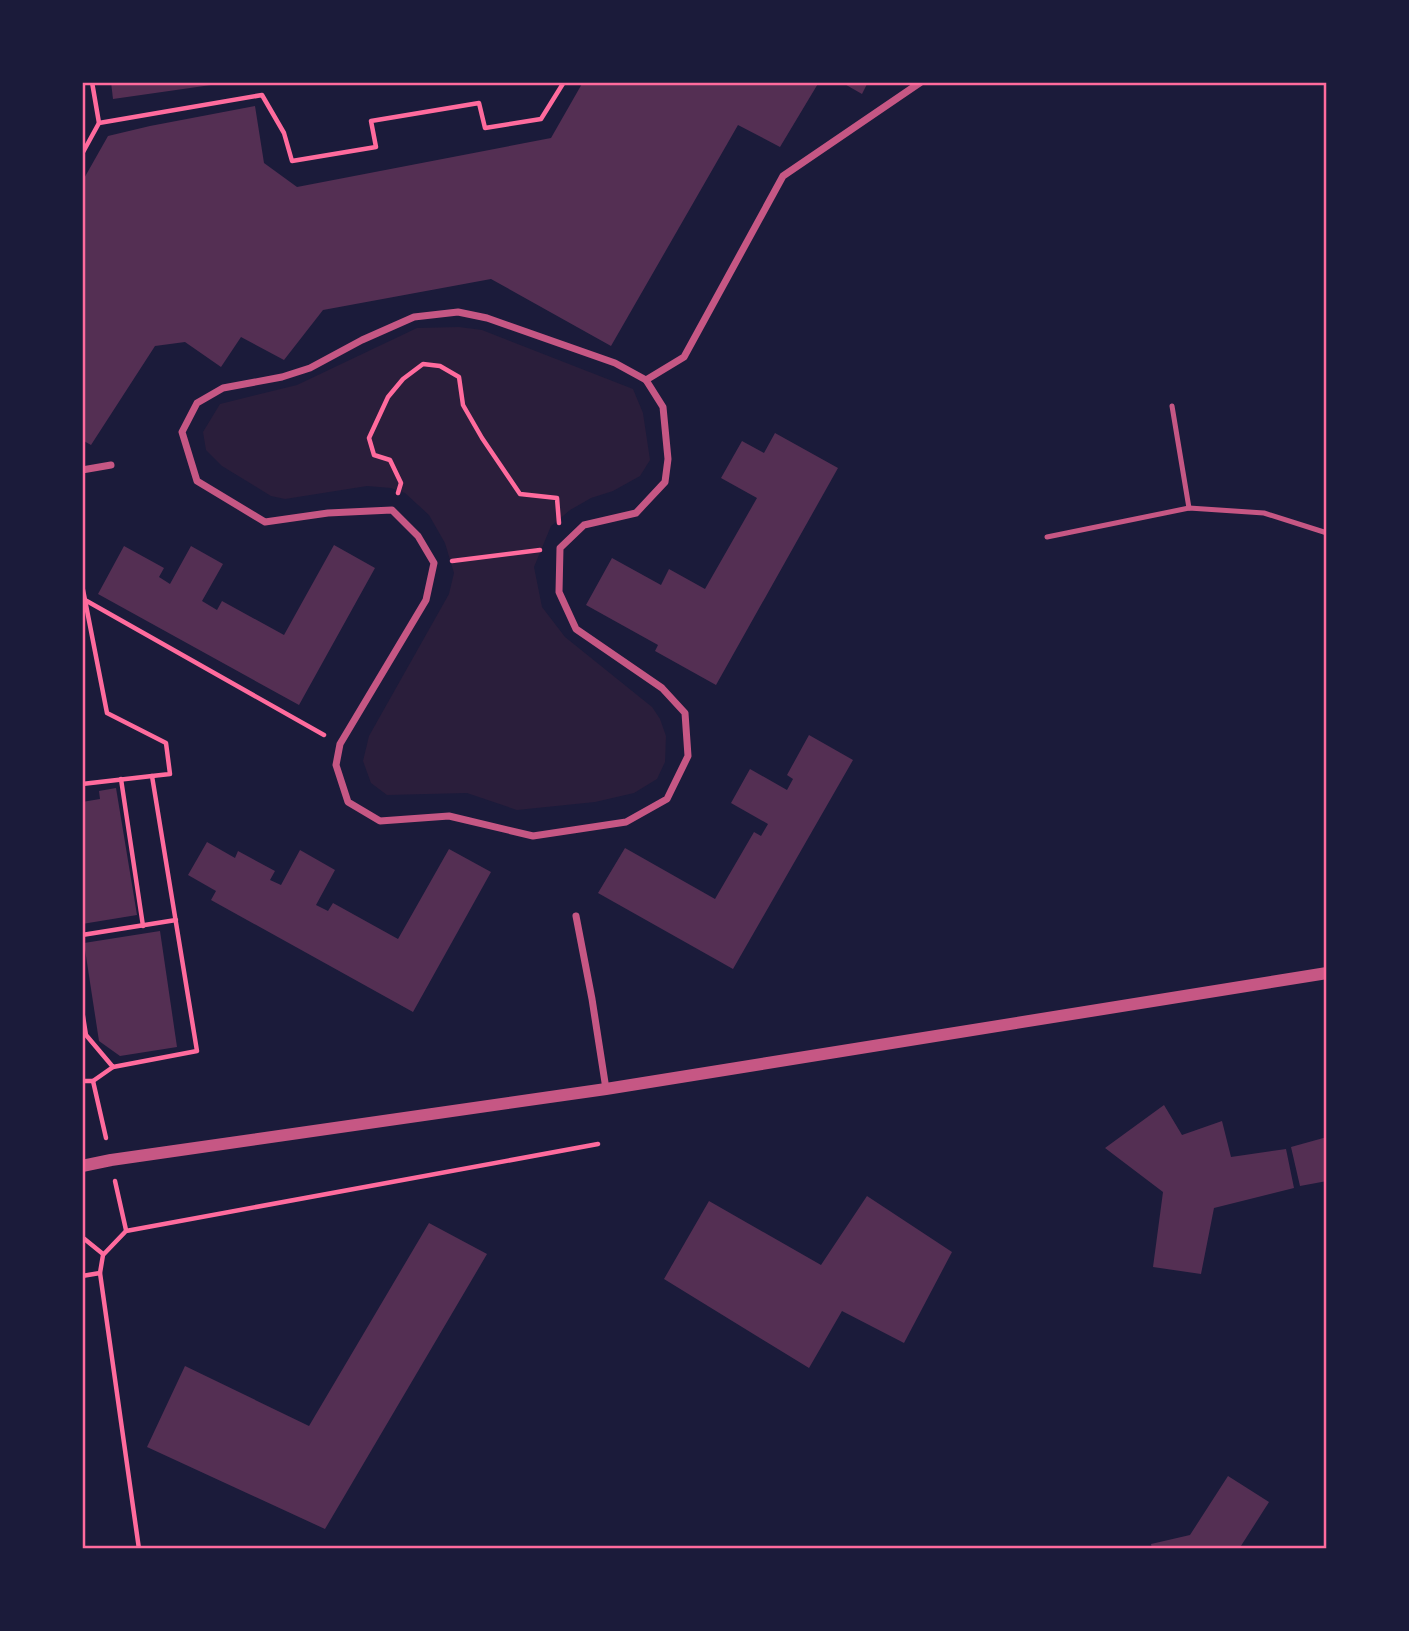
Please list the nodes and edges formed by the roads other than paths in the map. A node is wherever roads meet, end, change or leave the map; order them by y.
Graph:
1 (921, 82) edge
2 (646, 380) junction
3 (1172, 406) dead end
4 (111, 465) dead end
5 (82, 470) edge
6 (1189, 508) junction
7 (1327, 533) edge
8 (1047, 537) dead end
9 (576, 916) dead end
10 (1327, 973) edge
11 (606, 1089) junction
12 (82, 1166) edge

1 - 2 street
2 - 2 street
3 - 6 lane
4 - 5 street
6 - 7 lane
6 - 8 lane
9 - 11 street
10 - 11 street
11 - 12 street

